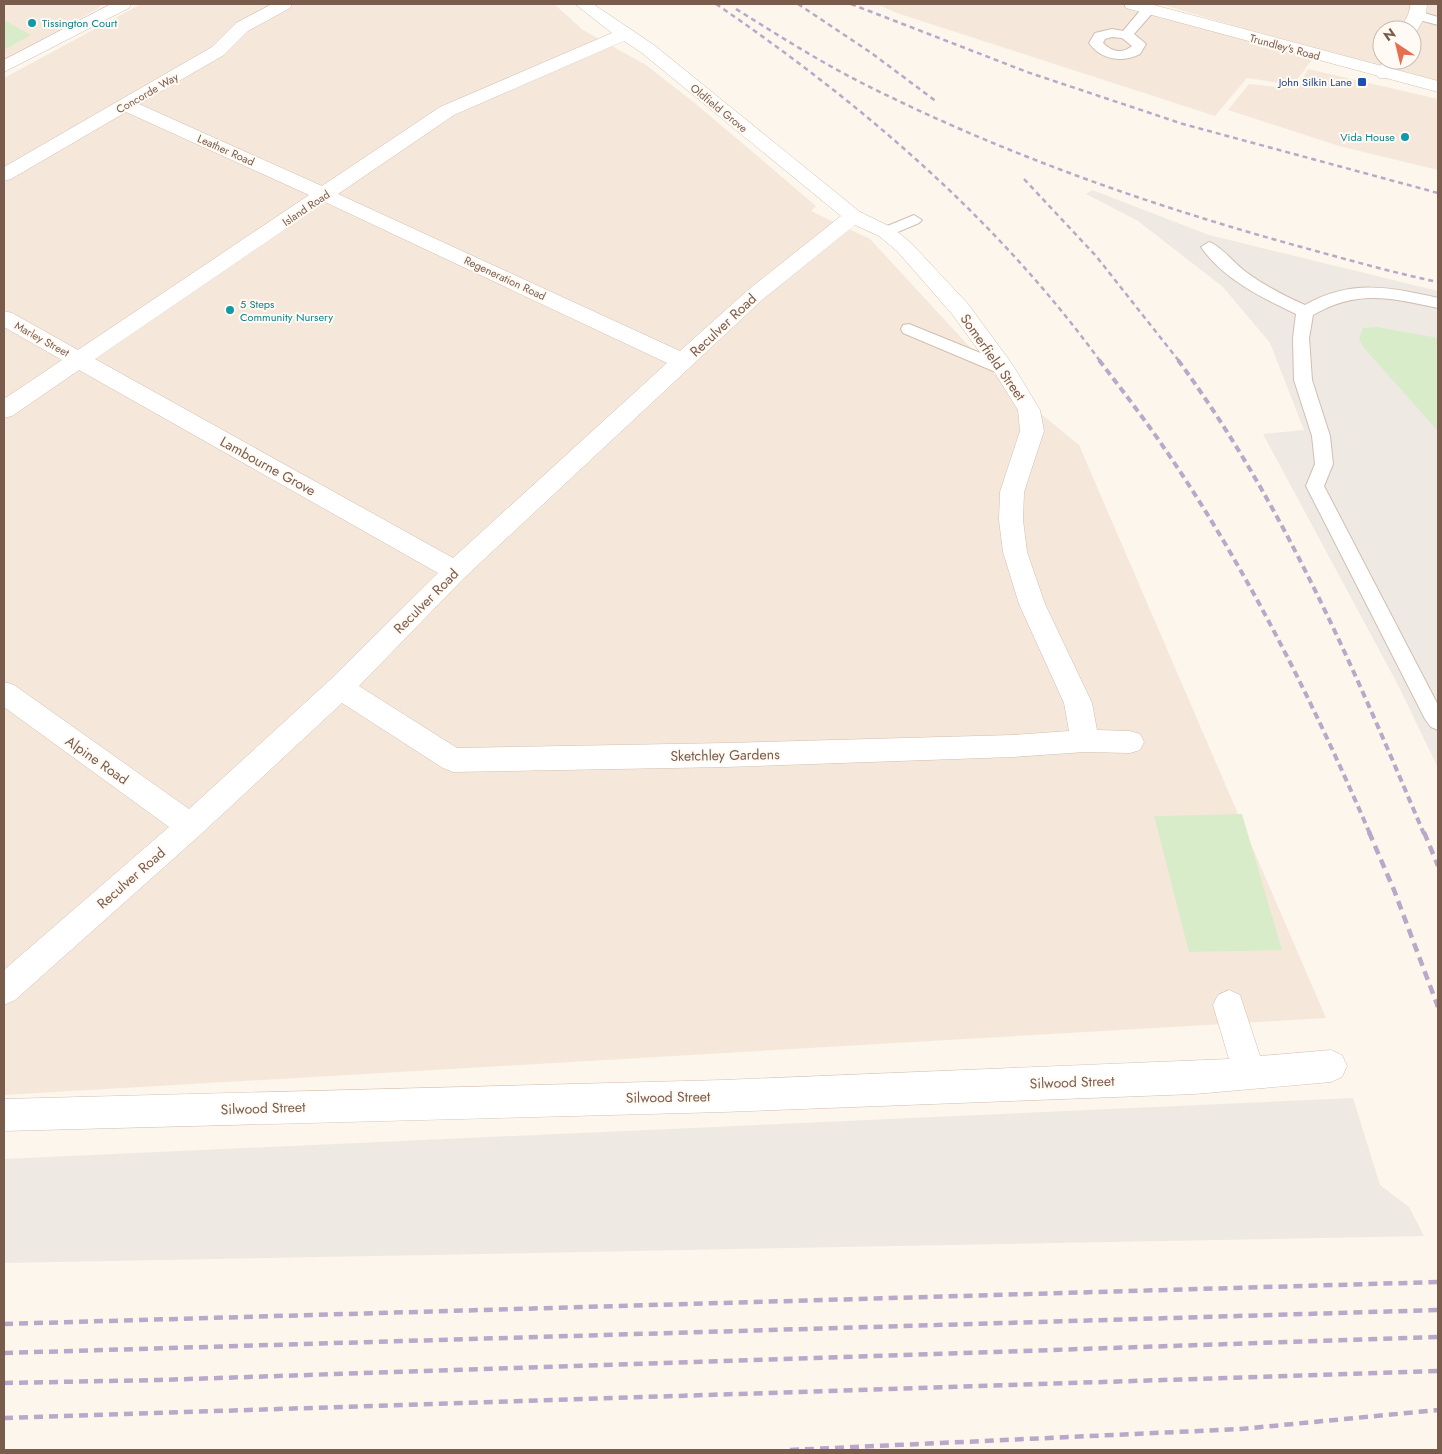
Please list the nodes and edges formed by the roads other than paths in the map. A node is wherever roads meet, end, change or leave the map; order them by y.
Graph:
1 (123, 4) edge
2 (284, 4) edge
3 (583, 4) edge
4 (1132, 4) edge
5 (1149, 9) junction
6 (1415, 16) edge
7 (1438, 21) edge
8 (625, 34) junction
9 (1126, 35) dead end
10 (1372, 63) edge
11 (4, 67) edge
12 (1396, 70) edge
13 (1438, 87) edge
14 (126, 105) junction
15 (4, 175) edge
16 (326, 195) junction
17 (853, 216) junction
18 (914, 220) dead end
19 (886, 232) junction
20 (1209, 247) dead end
21 (1438, 303) edge
22 (1305, 312) junction
23 (4, 318) edge
24 (909, 329) dead end
25 (81, 360) junction
26 (684, 362) junction
27 (1004, 369) junction
28 (4, 410) edge
29 (455, 571) junction
30 (340, 688) junction
31 (4, 693) edge
32 (1438, 721) edge
33 (1084, 741) junction
34 (1130, 742) dead end
35 (190, 826) junction
36 (4, 990) edge
37 (1229, 1005) dead end
38 (1331, 1066) dead end
39 (1249, 1074) junction
40 (4, 1115) edge

1 - 11 street
2 - 14 street, Concorde Way
3 - 8 street, Oldfield Grove
4 - 5 street, Trundley's Road
5 - 9 lane
5 - 10 street, Trundley's Road
6 - 7 lane
8 - 16 street, Island Road
8 - 17 street, Oldfield Grove
12 - 13 street, Trundley's Road
14 - 15 street, Concorde Way
14 - 16 street, Leather Road
16 - 25 street, Island Road
16 - 26 street, Regeneration Road
17 - 19 street, Somerfield Street
17 - 26 street, Reculver Road
18 - 19 lane
19 - 27 street, Somerfield Street
20 - 22 lane
21 - 22 lane
22 - 32 lane
23 - 25 street, Marley Street
24 - 27 lane
25 - 28 street, Island Road
25 - 29 street, Lambourne Grove
26 - 29 street, Reculver Road
27 - 33 street, Somerfield Street
29 - 30 street, Reculver Road
30 - 33 street, Sketchley Gardens
30 - 35 street, Reculver Road
31 - 35 street, Alpine Road
33 - 34 street, Sketchley Gardens
35 - 36 street, Reculver Road
37 - 39 street
38 - 39 street, Silwood Street
39 - 40 street, Silwood Street

